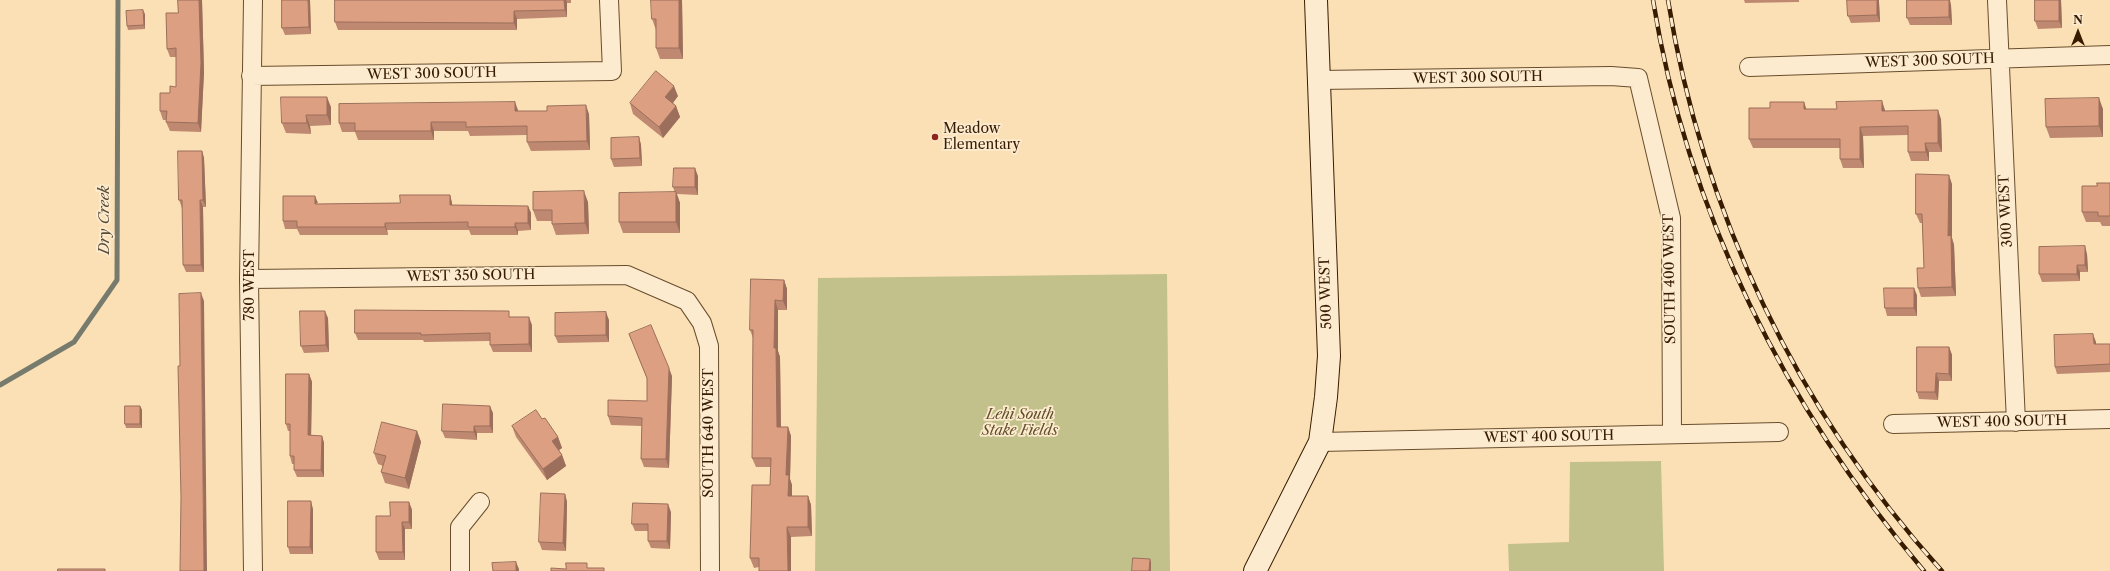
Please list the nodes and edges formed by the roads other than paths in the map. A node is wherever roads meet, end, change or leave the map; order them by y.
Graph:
1 (253, 0) edge
2 (609, 0) edge
3 (1316, 0) edge
4 (1997, 0) edge
5 (2110, 55) edge
6 (1999, 59) junction
7 (1749, 67) dead end
8 (251, 76) junction
9 (1638, 78) joint
10 (1318, 80) junction
11 (250, 279) junction
12 (687, 301) joint
13 (2110, 419) edge
14 (2016, 422) junction
15 (1893, 424) dead end
16 (1779, 432) dead end
17 (1672, 434) junction
18 (1320, 442) junction
19 (480, 502) dead end
20 (253, 571) edge
21 (460, 571) edge
22 (710, 571) edge
23 (1255, 571) edge

1 - 8 street, 780 WEST
2 - 8 street, WEST 300 SOUTH
3 - 10 street, 500 WEST
4 - 6 street, 300 WEST
5 - 6 street, WEST 300 SOUTH
6 - 7 street, WEST 300 SOUTH
6 - 14 street, 300 WEST
8 - 11 street, 780 WEST
9 - 10 street, WEST 300 SOUTH
9 - 17 street, SOUTH 400 WEST
10 - 18 street, 500 WEST
11 - 12 street, WEST 350 SOUTH
11 - 20 street, 780 WEST
12 - 22 street, SOUTH 640 WEST
13 - 14 street, WEST 400 SOUTH
14 - 15 street, WEST 400 SOUTH
16 - 17 street, WEST 400 SOUTH
17 - 18 street, WEST 400 SOUTH
18 - 23 street, 500 WEST
19 - 21 street

